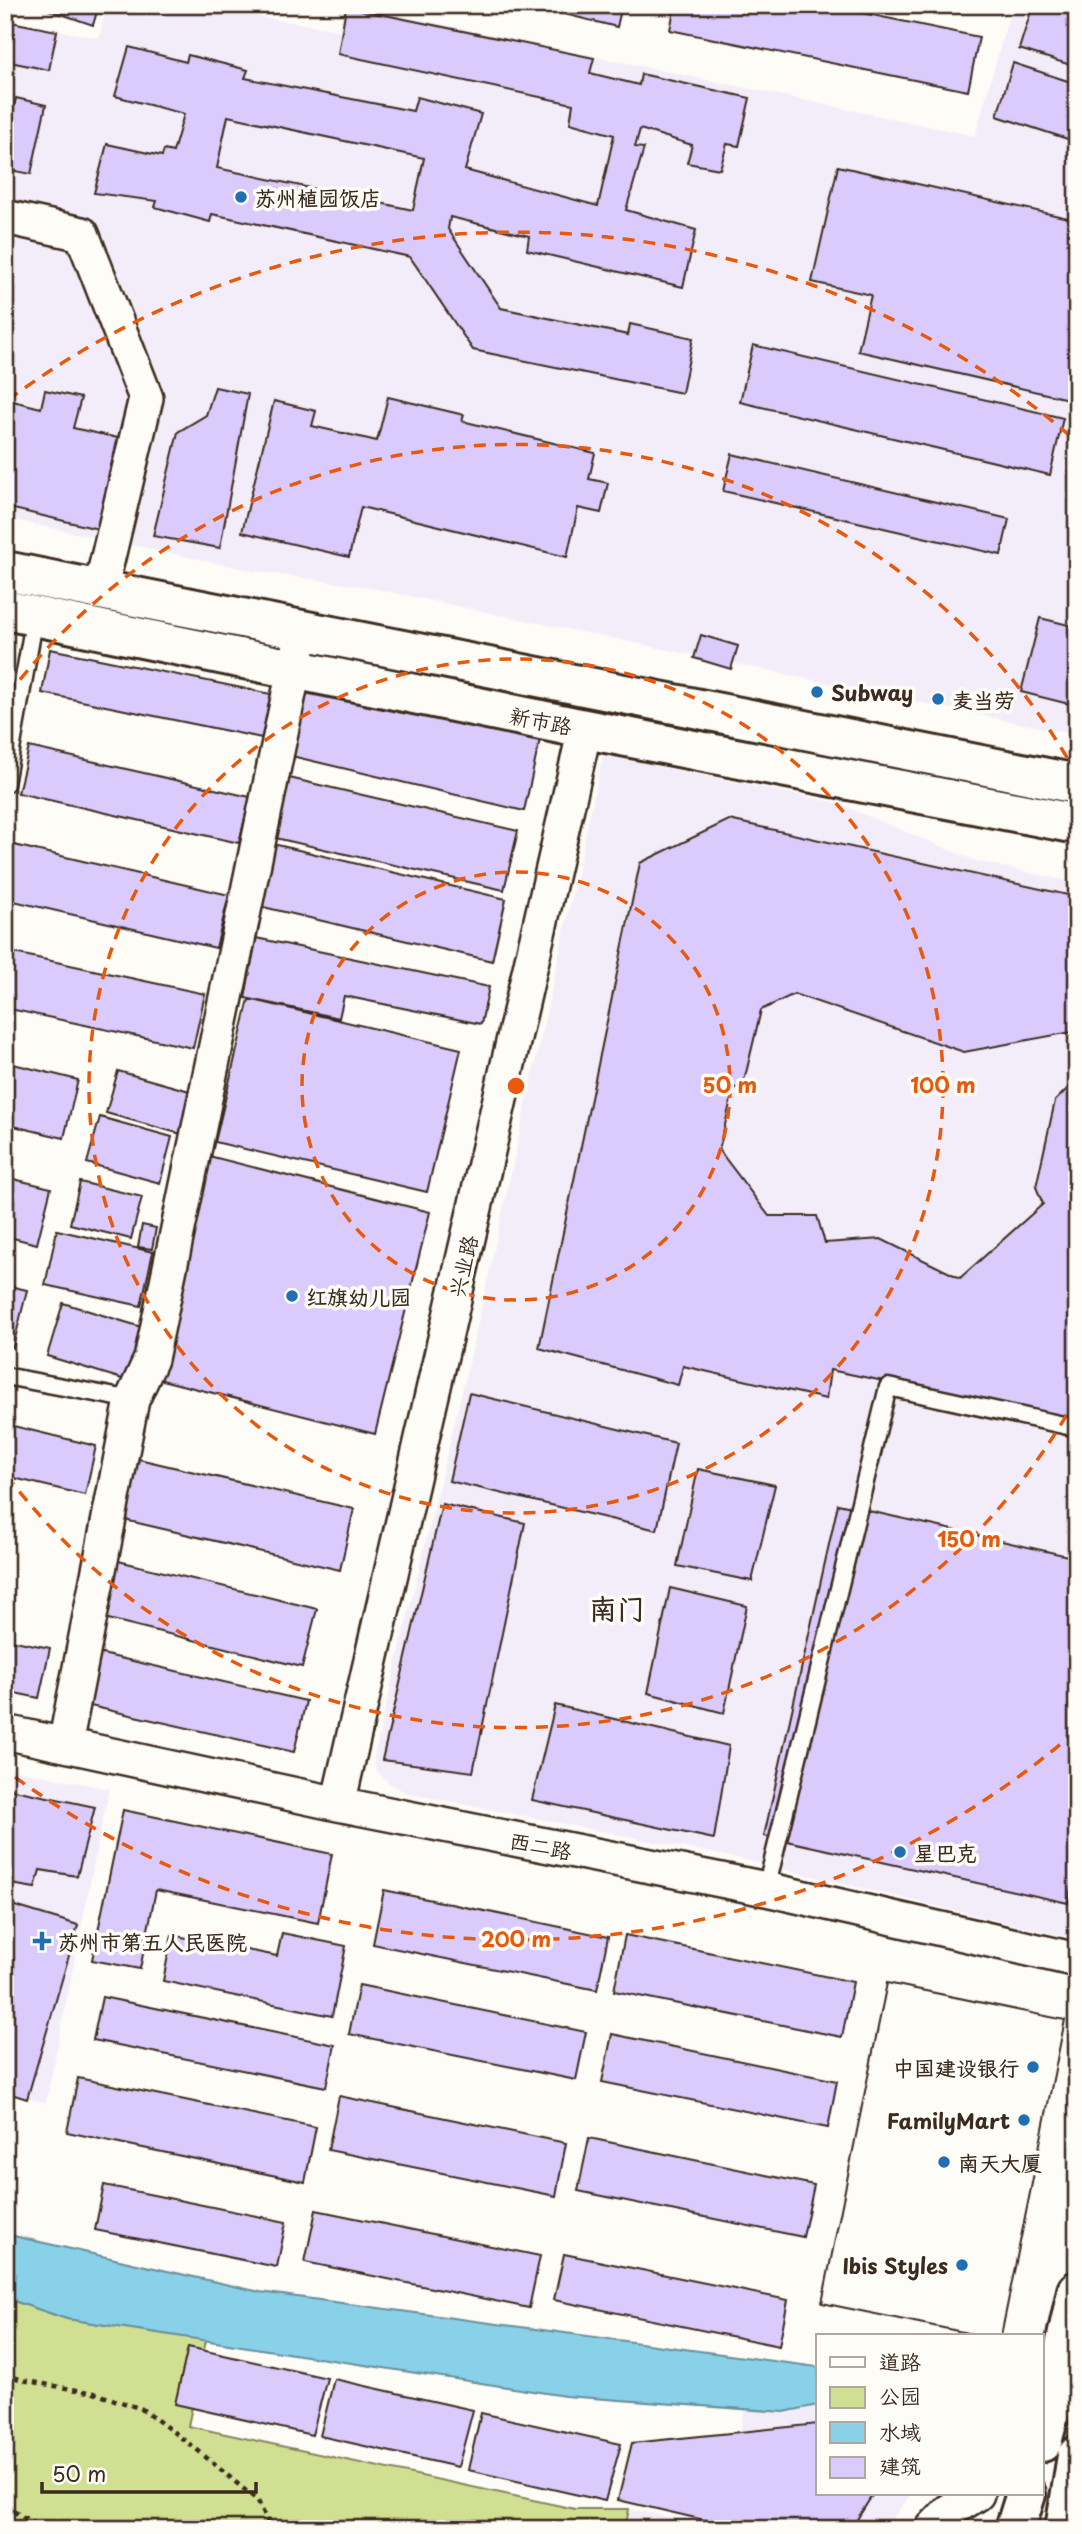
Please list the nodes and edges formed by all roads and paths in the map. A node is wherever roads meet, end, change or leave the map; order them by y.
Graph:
1 (5, 216) edge
2 (5, 571) edge
3 (100, 591) junction
4 (32, 601) edge
5 (302, 631) junction
6 (295, 670) junction
7 (586, 729) junction
8 (1077, 783) edge
9 (5, 784) edge
10 (1077, 824) edge
11 (5, 1376) edge
12 (132, 1400) junction
13 (1077, 1428) edge
14 (5, 1731) edge
15 (65, 1745) junction
16 (338, 1804) junction
17 (766, 1889) junction
18 (1077, 1960) edge
19 (1077, 2291) edge
20 (5, 2374) edge
21 (1044, 2434) edge
22 (1076, 2469) edge
23 (974, 2496) edge
24 (1025, 2496) edge
25 (5, 2506) edge
26 (43, 2529) edge
27 (271, 2529) edge
28 (932, 2529) edge
29 (1015, 2529) edge
30 (1065, 2529) edge

1 - 3 street
2 - 4 main road, 新市路
3 - 4 main road, 新市路
3 - 5 main road, 新市路
4 - 6 main road, 新市路
4 - 9 lane
5 - 6 street
5 - 8 main road, 新市路
6 - 7 main road, 新市路
6 - 12 street
7 - 10 main road, 新市路
7 - 16 street, 兴业路
11 - 12 lane
12 - 15 street
13 - 17 lane
14 - 15 street, 西二路
15 - 16 street, 西二路
16 - 17 street, 西二路
17 - 18 street, 西二路
19 - 21 main road
20 - 27 path
22 - 30 main road
23 - 28 street
24 - 29 main road
25 - 26 path

